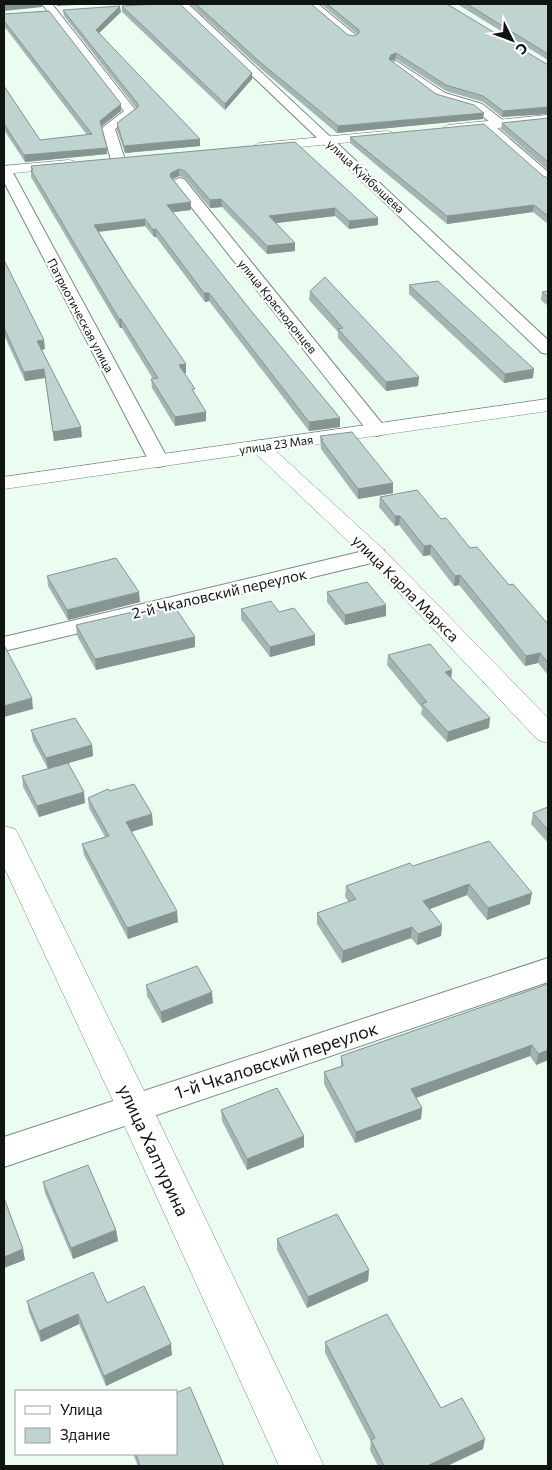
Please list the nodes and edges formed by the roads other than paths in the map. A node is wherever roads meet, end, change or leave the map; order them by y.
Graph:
1 (182, 4) edge
2 (312, 4) edge
3 (51, 10) edge
4 (353, 37) edge
5 (396, 64) edge
6 (548, 119) edge
7 (500, 124) junction
8 (486, 125) junction
9 (436, 130) edge
10 (397, 134) edge
11 (328, 140) junction
12 (242, 148) edge
13 (118, 160) edge
14 (80, 163) edge
15 (4, 170) edge
16 (548, 179) edge
17 (178, 182) edge
18 (548, 349) edge
19 (548, 405) edge
20 (377, 430) junction
21 (259, 446) junction
22 (159, 461) junction
23 (4, 483) edge
24 (376, 555) junction
25 (4, 644) edge
26 (548, 734) edge
27 (4, 836) edge
28 (548, 970) edge
29 (134, 1106) junction
30 (4, 1152) edge
31 (302, 1466) edge

1 - 11 street, улица Куйбышева
2 - 4 street
3 - 13 street
5 - 7 street
6 - 7 main road
7 - 8 main road
8 - 9 main road
8 - 16 street
10 - 11 main road
11 - 12 main road
11 - 18 street, улица Куйбышева
14 - 15 main road
15 - 22 street, Патриотическая улица
17 - 20 street, улица Краснодонцев
19 - 20 main road, улица 23 Мая
20 - 21 main road, улица 23 Мая
21 - 22 main road, улица 23 Мая
21 - 24 main road, улица Карла Маркса
22 - 23 main road, улица 23 Мая
24 - 25 street, 2-й Чкаловский переулок
24 - 26 main road, улица Карла Маркса
27 - 29 main road, улица Халтурина
28 - 29 street, 1-й Чкаловский переулок
29 - 30 street, 1-й Чкаловский переулок
29 - 31 main road, улица Халтурина

